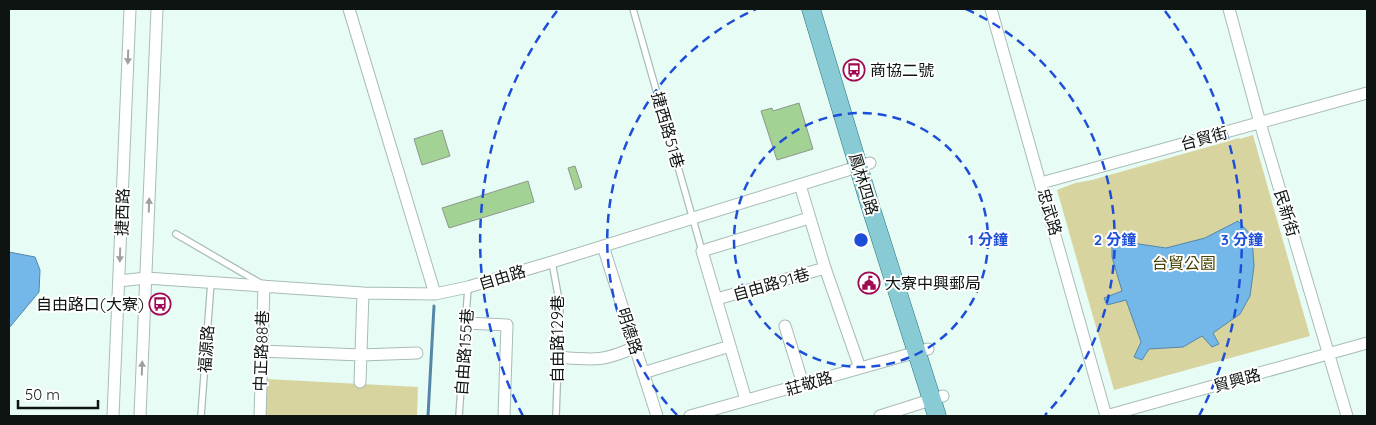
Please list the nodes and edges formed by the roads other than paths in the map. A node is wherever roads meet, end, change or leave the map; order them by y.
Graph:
1 (130, 9) edge
2 (157, 9) edge
3 (348, 9) edge
4 (632, 9) edge
5 (811, 9) edge
6 (824, 9) edge
7 (992, 9) edge
8 (1229, 9) edge
9 (1367, 93) edge
10 (1260, 123) junction
11 (864, 165) junction
12 (1041, 183) junction
13 (800, 184) junction
14 (693, 218) junction
15 (809, 218) junction
16 (176, 234) dead end
17 (603, 246) junction
18 (702, 251) junction
19 (552, 262) junction
20 (825, 268) junction
21 (146, 278) junction
22 (119, 281) junction
23 (211, 282) junction
24 (264, 286) junction
25 (468, 287) junction
26 (363, 293) junction
27 (435, 294) junction
28 (717, 300) junction
29 (466, 323) junction
30 (785, 326) dead end
31 (1367, 343) edge
32 (730, 346) junction
33 (635, 347) junction
34 (261, 351) junction
35 (923, 351) junction
36 (417, 353) dead end
37 (1328, 354) junction
38 (361, 355) junction
39 (558, 356) junction
40 (860, 368) junction
41 (643, 373) junction
42 (360, 382) dead end
43 (803, 384) junction
44 (746, 400) junction
45 (938, 404) edge
46 (113, 416) edge
47 (140, 416) edge
48 (201, 416) edge
49 (260, 416) edge
50 (459, 416) edge
51 (504, 416) edge
52 (556, 416) edge
53 (657, 416) edge
54 (690, 416) edge
55 (880, 416) edge
56 (950, 416) edge
57 (1106, 416) edge
58 (1347, 416) edge

1 -> 22 street, 捷西路
21 -> 2 street, 捷西路
3 - 27 street
4 - 14 lane, 捷西路51巷
5 - 11 main road, 鳳林四路
6 - 11 main road, 鳳林四路
7 - 12 street, 忠武路
8 - 10 street, 民新街
9 - 10 street, 台貿街
10 - 12 street, 台貿街
10 - 37 street, 民新街
11 - 13 street, 自由路
11 - 35 main road, 鳳林四路
12 - 57 street, 忠武路
13 - 14 street, 自由路
13 - 15 street
14 - 17 street, 自由路
14 - 18 lane, 捷西路51巷
15 - 18 street
15 - 20 street
16 - 24 lane
17 - 19 street, 自由路
17 - 33 street, 明德路
18 - 28 street
19 - 25 street, 自由路
19 - 39 lane, 自由路129巷
20 - 28 street, 自由路91巷
20 - 40 street
21 - 22 street, 自由路
21 - 23 street, 自由路
47 -> 21 street, 捷西路
22 - 46 street, 捷西路
23 - 24 street, 自由路
23 - 48 lane, 福源路
24 - 26 street, 自由路
24 - 34 street, 中正路88巷
25 - 27 street, 自由路
25 - 29 lane, 自由路155巷
26 - 27 street, 自由路
26 - 38 street
28 - 32 street
29 - 50 lane, 自由路155巷
29 - 51 street
30 - 43 street
31 - 37 street, 貿興路
32 - 41 street
32 - 44 street
33 - 39 street
33 - 41 street, 明德路
34 - 38 street
34 - 49 street, 中正路88巷
35 - 40 street, 莊敬路
35 - 45 main road, 鳳林四路
36 - 38 street
37 - 57 street, 貿興路
37 - 58 street, 民新街
38 - 42 street
39 - 52 lane, 自由路129巷
40 - 43 street, 莊敬路
41 - 53 street, 明德路
43 - 44 street, 莊敬路
44 - 54 street, 莊敬路
45 - 55 street
45 - 56 main road, 鳳林四路

